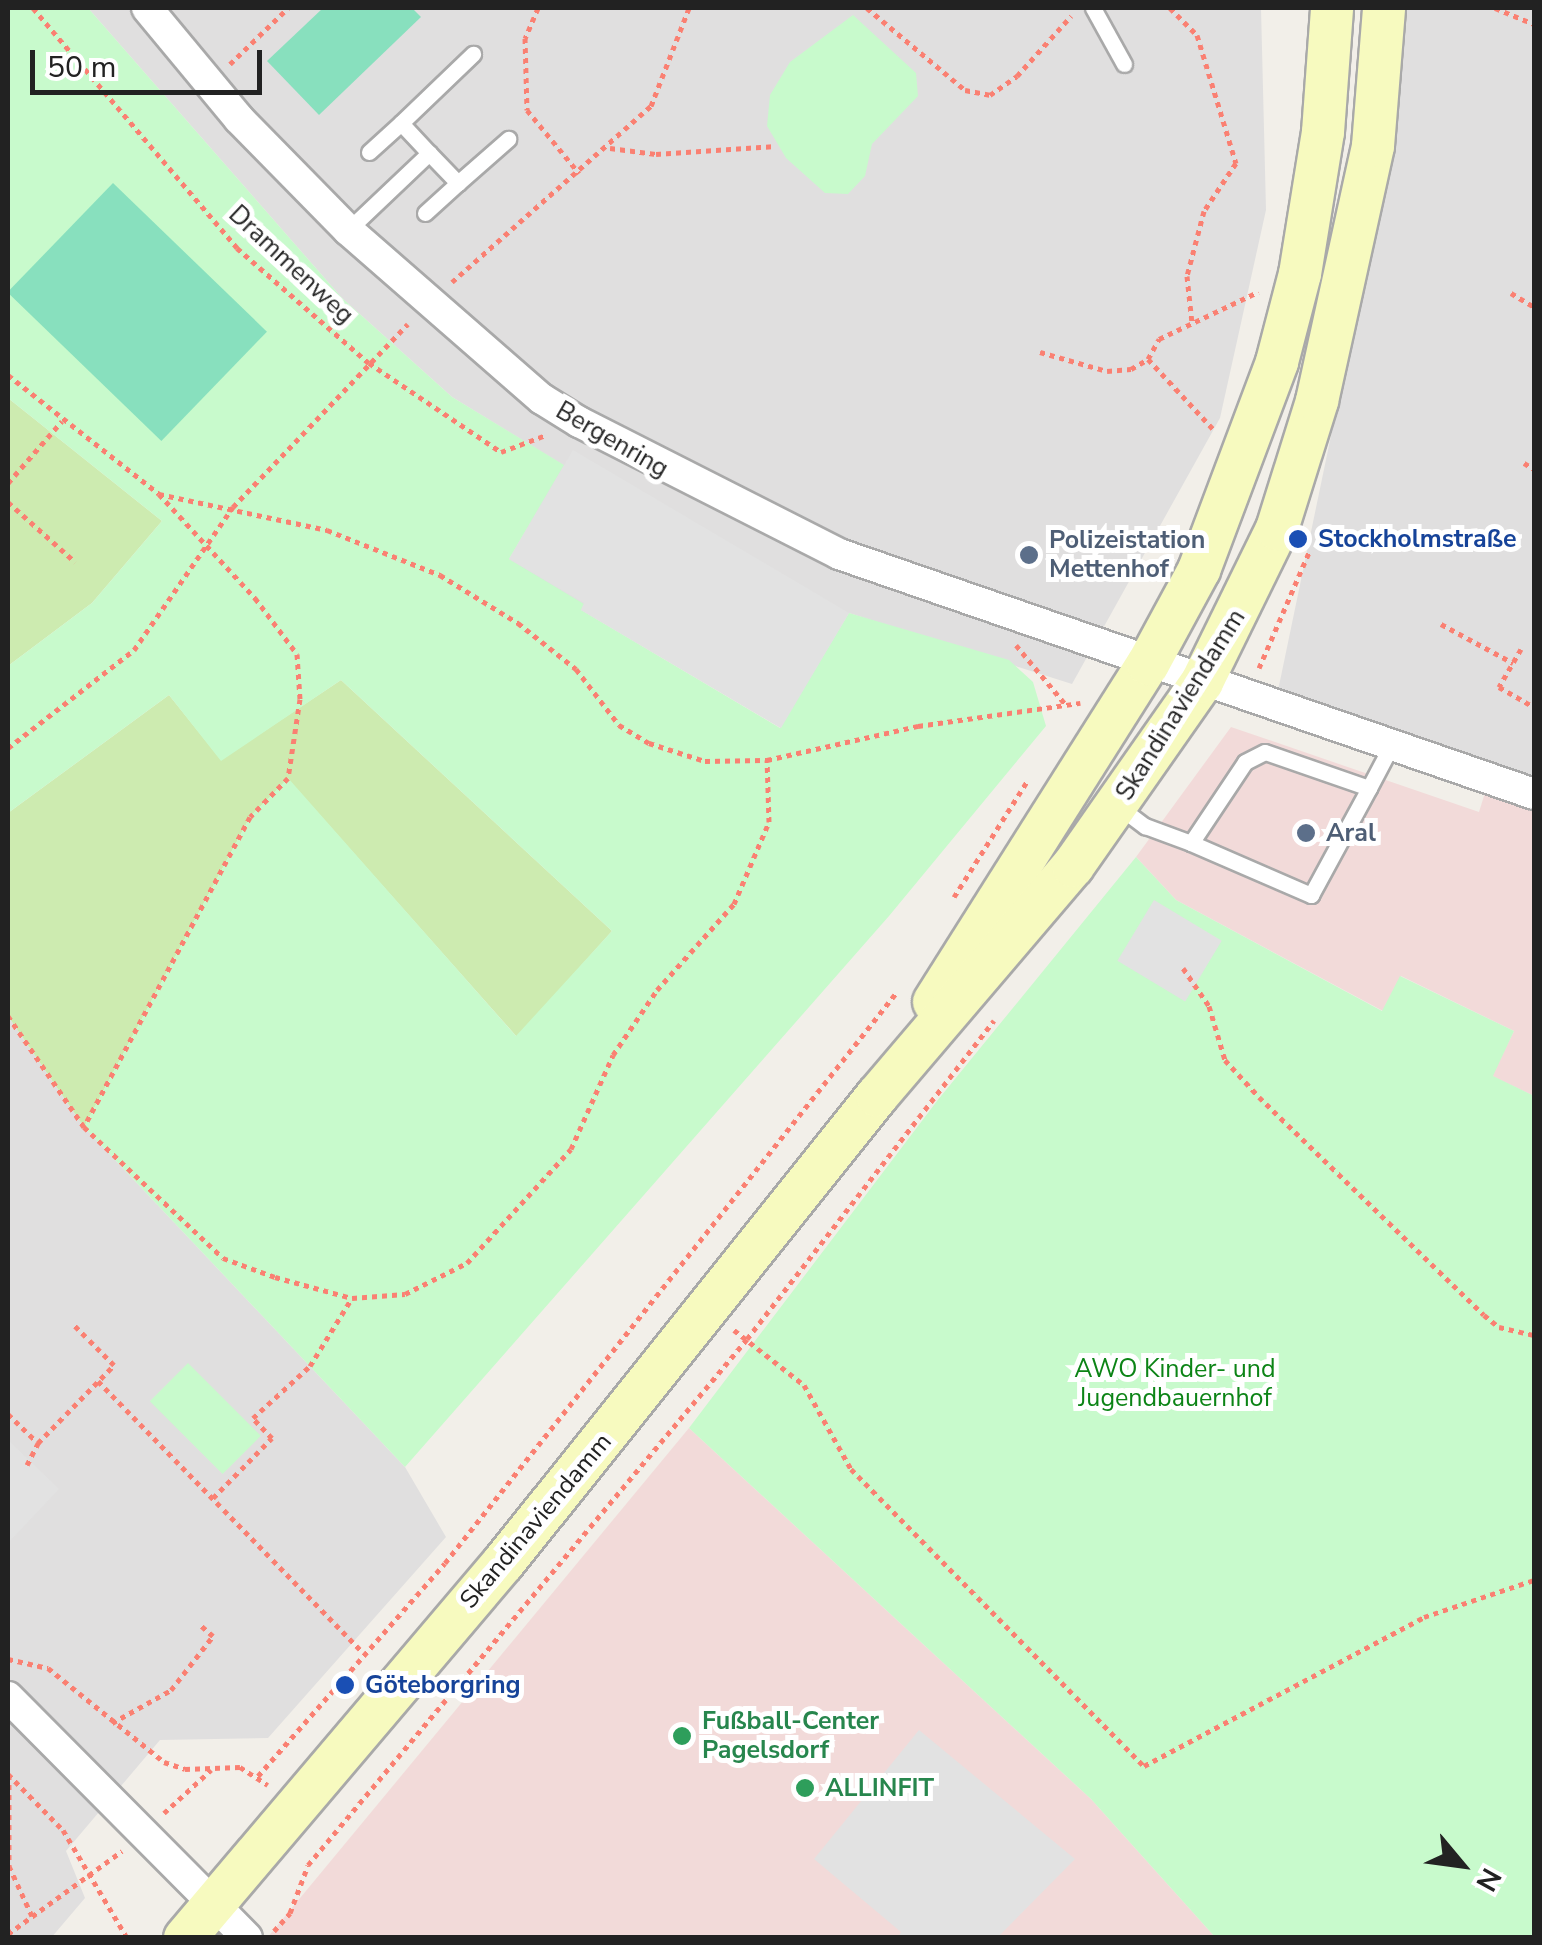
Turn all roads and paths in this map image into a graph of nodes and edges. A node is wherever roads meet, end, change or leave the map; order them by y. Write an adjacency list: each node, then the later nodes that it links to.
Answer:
1 (34, 8): 33 (path, Drammenweg)
2 (146, 8): 15 (street, Bergenring)
3 (288, 8): 15 (path)
4 (538, 8): 22 (path)
5 (689, 8): 19 (path)
6 (867, 8): 11 (path)
7 (1170, 8): 30 (path)
8 (1332, 8): 50 (main road, Skandinaviendamm)
9 (1384, 8): 51 (main road, Skandinaviendamm)
10 (1495, 8): 12 (path)
11 (1093, 9): 14 (lane)
12 (1534, 24)
13 (473, 54): 16 (lane)
14 (1124, 64)
15 (210, 84): 25 (street, Bergenring)
16 (402, 123): 20 (lane); 21 (lane)
17 (508, 139): 23 (lane)
18 (776, 146): 19 (path)
19 (610, 148): 22 (path)
20 (369, 152)
21 (429, 153): 23 (lane); 25 (lane)
22 (580, 174): 28 (path)
23 (458, 183): 24 (lane)
24 (425, 213)
25 (348, 230): 28 (street, Bergenring)
26 (1274, 285): 30 (path)
27 (1511, 294): 29 (path)
28 (430, 302): 33 (path); 37 (street, Bergenring)
29 (1534, 307)
30 (1192, 324): 32 (path)
31 (1040, 352): 32 (path)
32 (1148, 359): 36 (path)
33 (369, 363): 37 (path, Drammenweg); 43 (path)
34 (8, 375): 35 (path)
35 (62, 421): 40 (path); 41 (path)
36 (1227, 421)
37 (579, 422): 46 (street, Bergenring)
38 (1524, 464): 39 (path)
39 (1534, 470)
40 (8, 483)
41 (159, 494): 43 (path); 44 (path)
42 (8, 502): 45 (path)
43 (232, 507): 44 (path); 57 (path)
44 (208, 548): 55 (path); 68 (path)
45 (76, 562)
46 (1006, 614): 50 (street, Bergenring); 52 (path)
47 (1441, 624): 49 (path)
48 (1521, 649): 49 (path)
49 (1513, 663): 53 (path)
50 (1148, 664): 51 (street, Bergenring); 67 (main road, Skandinaviendamm)
51 (1202, 682): 56 (street); 61 (main road, Skandinaviendamm)
52 (1066, 706): 54 (path); 57 (path)
53 (1534, 707)
54 (1081, 716)
55 (8, 748)
56 (1390, 748): 59 (lane); 60 (street)
57 (767, 760): 69 (path)
58 (1041, 770): 63 (path)
59 (1369, 788): 62 (lane); 62 (lane)
60 (1534, 794)
61 (1118, 806): 62 (lane); 67 (main road, Skandinaviendamm)
62 (1190, 844)
63 (946, 913)
64 (1184, 968): 72 (path)
65 (909, 976): 80 (path)
66 (8, 1016): 68 (path)
67 (877, 1096): 70 (main road, Skandinaviendamm)
68 (84, 1127): 69 (path)
69 (352, 1298): 77 (path)
70 (710, 1312): 78 (path); 91 (main road, Skandinaviendamm)
71 (72, 1322): 73 (path)
72 (1534, 1335)
73 (98, 1380): 75 (path); 77 (path)
74 (8, 1414): 75 (path)
75 (38, 1443): 76 (path)
76 (27, 1466)
77 (212, 1498): 80 (path)
78 (1534, 1580)
79 (199, 1624): 83 (path)
80 (363, 1653): 86 (path)
81 (8, 1659): 83 (path)
82 (8, 1697): 91 (street)
83 (112, 1723): 84 (path)
84 (212, 1769): 86 (path); 88 (path)
85 (8, 1774): 90 (path); 92 (path)
86 (258, 1776): 87 (path)
87 (270, 1787)
88 (176, 1802)
89 (109, 1862): 90 (path)
90 (95, 1875): 92 (path); 94 (path)
91 (212, 1904): 95 (main road, Skandinaviendamm); 96 (street)
92 (32, 1916): 93 (path)
93 (8, 1934)
94 (122, 1936)
95 (185, 1938)
96 (247, 1938)

